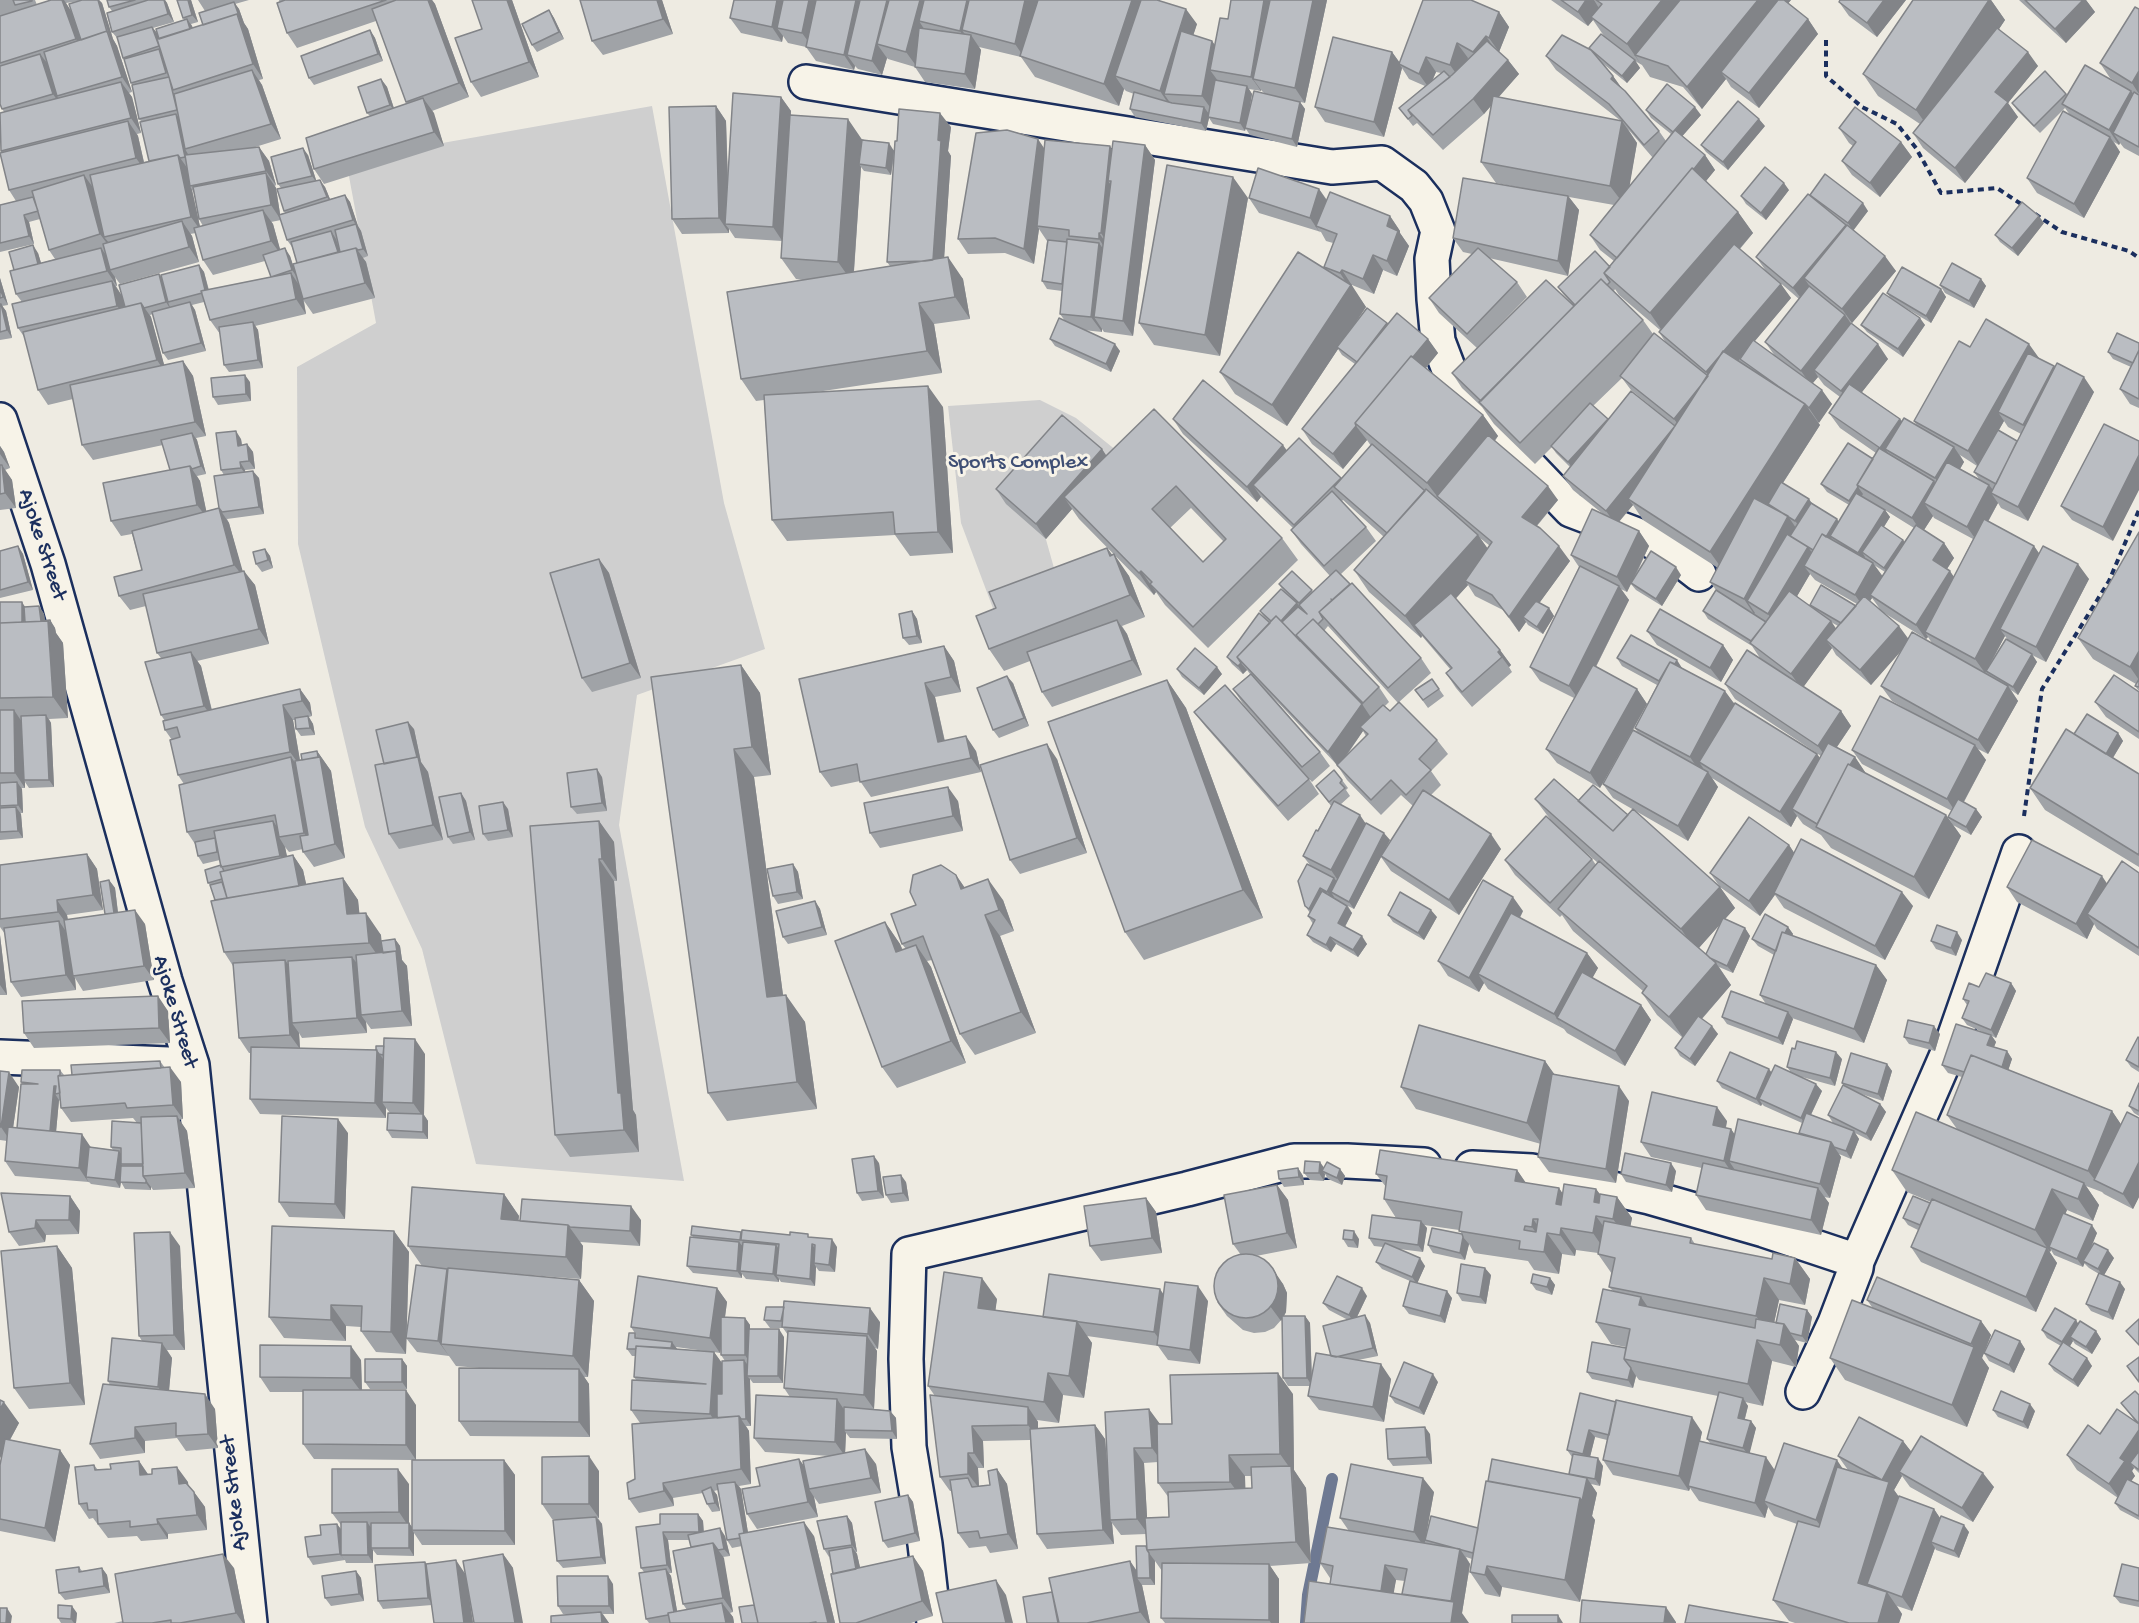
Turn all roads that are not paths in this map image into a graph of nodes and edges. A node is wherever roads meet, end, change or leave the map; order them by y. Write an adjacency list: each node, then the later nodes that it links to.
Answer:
1 (806, 82): 3 (street)
2 (0, 420): 6 (street, Ajoke Street)
3 (1699, 574)
4 (2019, 852): 7 (street)
5 (0, 1057): 6 (street)
6 (192, 1065): 9 (street, Ajoke Street)
7 (1857, 1261): 8 (street); 10 (street)
8 (1803, 1392)
9 (250, 1623)
10 (934, 1623)

